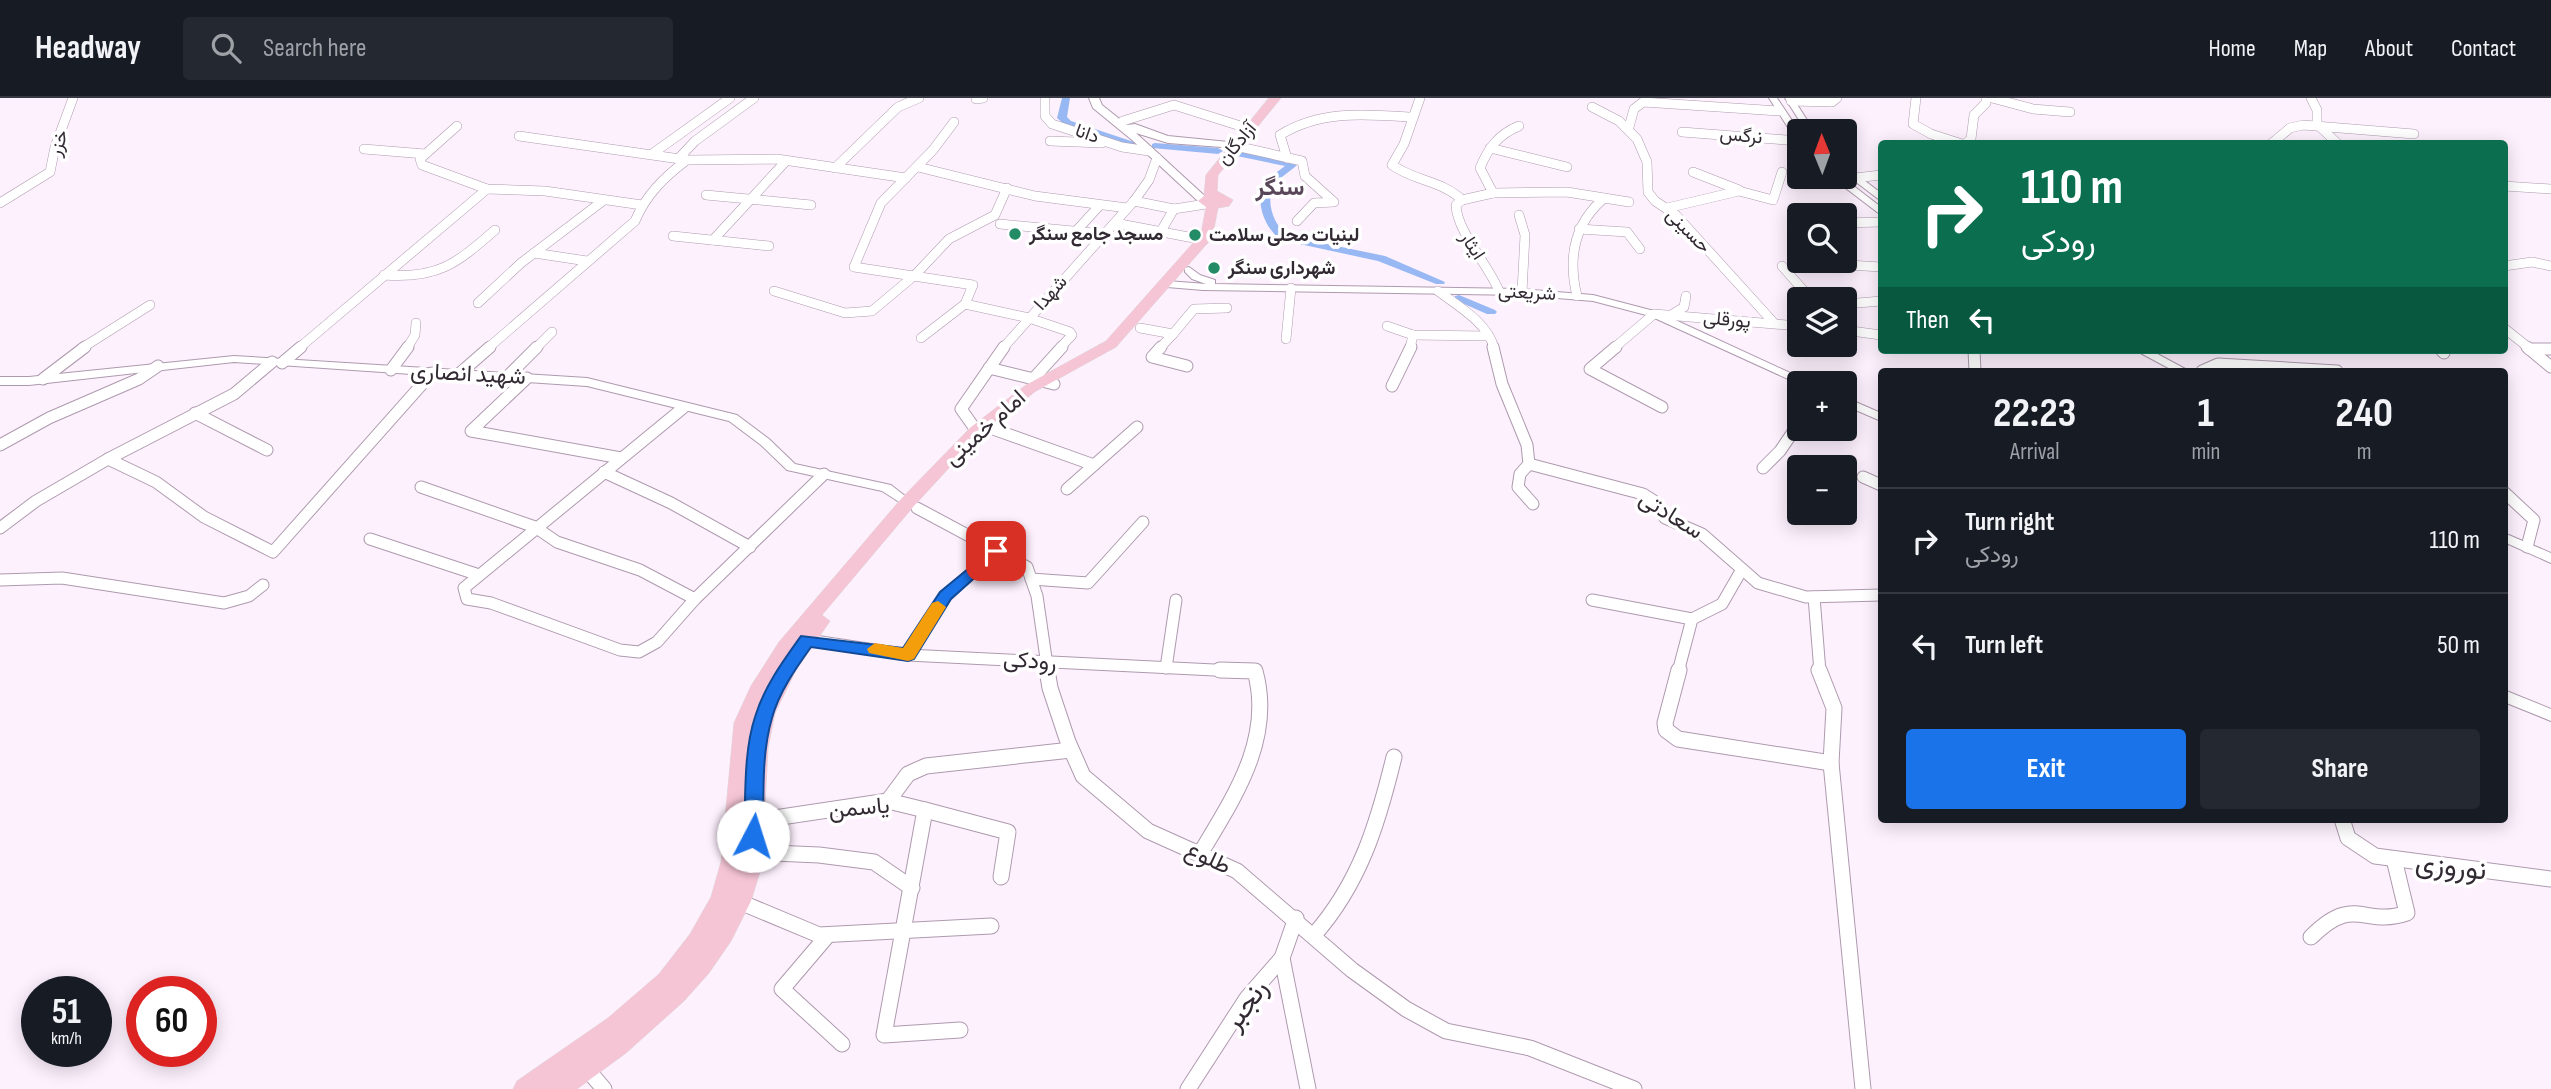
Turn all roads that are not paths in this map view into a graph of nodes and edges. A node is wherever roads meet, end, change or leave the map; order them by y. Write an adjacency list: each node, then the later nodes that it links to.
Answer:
1 (73, 98): 74 (street, خزر)
2 (730, 98): 45 (street)
3 (754, 98): 48 (street)
4 (919, 98): 52 (street)
5 (1045, 98): 40 (street, دانا)
6 (1094, 98): 46 (main road)
7 (1102, 98): 23 (main road)
8 (1275, 98): 30 (main road, آزادگان)
9 (1282, 98): 41 (main road, آزادگان)
10 (1420, 98): 21 (street)
11 (1773, 98): 19 (street)
12 (1837, 98): 17 (street)
13 (1916, 98): 35 (street)
14 (1986, 98): 36 (street)
15 (1992, 98): 20 (street)
16 (2311, 98): 26 (street)
17 (1790, 100): 22 (street)
18 (1592, 107): 29 (street)
19 (1779, 111): 25 (street); 29 (street)
20 (2070, 112)
21 (1410, 117): 47 (street); 70 (street)
22 (1802, 119)
23 (1123, 121): 30 (street); 41 (main road)
24 (954, 122): 50 (street)
25 (1787, 122)
26 (2317, 124): 32 (street); 37 (street); 38 (street)
27 (457, 126): 44 (street)
28 (1519, 126): 42 (street)
29 (1629, 127): 79 (street, حسینی)
30 (1250, 129): 41 (main road, آزادگان)
31 (1682, 132): 34 (street, نرگس)
32 (2414, 134)
33 (519, 136): 45 (street)
34 (1787, 138)
35 (1951, 140)
36 (1970, 140)
37 (2276, 140)
38 (2334, 140)
39 (1050, 141): 40 (street)
40 (1110, 143): 46 (street, دانا)
41 (1238, 146): 47 (street); 72 (main road, آزادگان)
42 (1490, 148): 51 (street); 65 (street)
43 (364, 149): 44 (street)
44 (425, 154): 62 (street)
45 (652, 154): 48 (street)
46 (1153, 154): 72 (main road); 78 (street, شهدا)
47 (1287, 158): 83 (street)
48 (684, 159): 49 (street); 75 (street)
49 (786, 161): 52 (street); 68 (street)
50 (918, 167): 56 (street); 60 (street)
51 (1567, 167)
52 (835, 168): 56 (street)
53 (1693, 172): 64 (street)
54 (1782, 172): 64 (street)
55 (1878, 175): 57 (street)
56 (906, 177): 107 (street)
57 (1857, 178)
58 (1857, 180): 67 (street)
59 (2508, 186): 61 (street)
60 (1007, 188): 77 (street); 107 (street)
61 (2551, 188)
62 (487, 189): 69 (street); 106 (street)
63 (1851, 189): 81 (street)
64 (1739, 191): 79 (street)
65 (1493, 193): 70 (street); 71 (street)
66 (706, 195): 68 (street)
67 (1878, 196)
68 (750, 199): 76 (street); 94 (street)
69 (604, 200): 75 (street); 98 (street)
70 (1462, 200): 114 (street, ایثار)
71 (1602, 200): 73 (street); 88 (street)
72 (1211, 201): 80 (street); 95 (main road, امام خمینی); 105 (main road, امام خمینی)
73 (1629, 202)
74 (0, 203)
75 (642, 205): 99 (street)
76 (811, 205)
77 (1100, 205): 78 (street); 90 (street)
78 (1130, 205): 80 (street); 85 (street, شهدا)
79 (1667, 208): 128 (street, حسینی)
80 (1174, 209): 91 (street)
81 (1878, 210)
82 (1519, 215): 115 (street)
83 (1297, 221)
84 (1878, 222): 86 (street)
85 (1115, 223): 91 (street); 92 (street, شهدا)
86 (1857, 223)
87 (1000, 224): 90 (street)
88 (1578, 229): 97 (street); 116 (street)
89 (495, 230): 106 (street)
90 (1077, 230): 92 (street)
91 (1161, 231): 95 (street)
92 (1104, 234): 126 (street, شهدا)
93 (673, 236): 94 (street)
94 (713, 240): 96 (street)
95 (1204, 240): 108 (main road, امام خمینی)
96 (769, 246)
97 (1640, 249)
98 (534, 253): 99 (street); 119 (street)
99 (587, 261): 154 (street)
100 (2508, 265): 102 (street)
101 (1857, 266): 104 (street)
102 (2551, 266)
103 (1782, 267): 110 (street)
104 (1878, 267)
105 (1189, 271): 108 (main road, امام خمینی); 109 (street, شریعتی)
106 (384, 275): 144 (street)
107 (915, 275): 112 (street); 121 (street)
108 (1171, 285): 109 (street, شریعتی); 131 (main road, امام خمینی); 159 (main road, امام خمینی)
109 (1230, 286): 111 (street, شریعتی)
110 (1800, 287)
111 (1291, 288): 113 (street, شریعتی); 140 (street)
112 (774, 291)
113 (1438, 291): 114 (street, شریعتی); 138 (street)
114 (1499, 292): 115 (street, شریعتی)
115 (1522, 292): 116 (street, شریعتی)
116 (1577, 296): 124 (street, شریعتی)
117 (1686, 296): 125 (street)
118 (1878, 301): 120 (street)
119 (478, 303)
120 (1858, 303)
121 (965, 304): 126 (street); 139 (street)
122 (150, 305): 158 (street)
123 (1227, 308): 135 (street)
124 (1654, 314): 125 (street, پورقلی); 155 (street, شریعتی); 163 (street)
125 (1671, 315): 128 (street, پورقلی)
126 (1029, 318): 148 (street, شهدا); 159 (street)
127 (416, 323): 152 (street)
128 (1774, 324): 129 (street, پورقلی)
129 (1787, 325)
130 (1387, 326): 136 (street)
131 (1140, 328): 135 (street); 159 (main road, امام خمینی)
132 (2508, 331): 141 (street)
133 (552, 332): 156 (street)
134 (1857, 332): 137 (street)
135 (1173, 334): 146 (street)
136 (1413, 335): 138 (street); 161 (street)
137 (1878, 335)
138 (1488, 336): 174 (street)
139 (921, 338)
140 (1286, 339)
141 (2529, 349): 142 (street); 147 (street)
142 (2551, 349)
143 (2149, 354): 149 (street)
144 (277, 362): 145 (street, شهید انصاری); 152 (street, شهید انصاری); 165 (street)
145 (158, 366): 158 (street, شهید انصاری); 170 (street)
146 (1187, 366)
147 (2551, 367)
148 (989, 368): 159 (street); 168 (street, شهدا)
149 (2177, 368)
150 (2210, 368): 151 (street)
151 (2256, 368)
152 (391, 370): 153 (street, شهید انصاری)
153 (432, 373): 154 (street, شهید انصاری); 173 (street)
154 (459, 374): 156 (street, شهید انصاری)
155 (1787, 374)
156 (508, 377): 157 (street, شهید انصاری)
157 (527, 378): 164 (street, شهید انصاری); 172 (street)
158 (43, 379): 160 (street, شهید انصاری)
159 (1044, 380): 168 (main road, امام خمینی)
160 (0, 381)
161 (1392, 386)
162 (1857, 406): 166 (street)
163 (1662, 407)
164 (683, 408): 172 (street); 178 (street, شهید انصاری)
165 (195, 413): 171 (street); 173 (street)
166 (1878, 416)
167 (1137, 427): 175 (street)
168 (985, 429): 175 (street); 185 (main road, امام خمینی)
169 (1787, 441): 176 (street)
170 (0, 445)
171 (267, 450)
172 (621, 458): 177 (street)
173 (107, 459): 188 (street)
174 (1529, 464): 184 (street); 195 (street, سعادتی)
175 (1094, 465): 182 (street)
176 (1763, 468)
177 (604, 472): 187 (street); 191 (street)
178 (824, 474): 185 (street, شهید انصاری); 191 (street)
179 (1863, 477): 180 (street)
180 (1878, 484)
181 (421, 487): 187 (street)
182 (1067, 489)
183 (2508, 496): 192 (street)
184 (1533, 504)
185 (912, 506): 193 (street); 206 (main road, امام خمینی)
186 (1143, 522): 197 (street)
187 (536, 527): 196 (street); 202 (street)
188 (0, 528)
189 (370, 539): 196 (street)
190 (2508, 539): 192 (street)
191 (750, 547): 202 (street)
192 (2527, 547): 194 (street)
193 (996, 551): 197 (street); 207 (street)
194 (2551, 558)
195 (1741, 571): 201 (street, سعادتی); 205 (street)
196 (479, 575): 202 (street)
197 (1031, 579): 208 (street, طلوع)
198 (0, 580): 199 (street)
199 (263, 585)
200 (1878, 595): 201 (street, سعادتی)
201 (1814, 597): 214 (street)
202 (695, 599)
203 (1176, 600): 209 (street)
204 (1592, 600): 205 (street)
205 (1692, 619): 214 (street)
206 (800, 639): 207 (street, رودکی); 217 (main road); 237 (main road)
207 (908, 655): 208 (street, رودکی)
208 (1046, 663): 209 (street, رودکی); 212 (street, طلوع)
209 (1166, 668): 221 (street, رودکی)
210 (2508, 698): 211 (street)
211 (2551, 715)
212 (1071, 750): 215 (street); 221 (street, طلوع)
213 (1394, 757): 231 (street)
214 (1831, 763): 243 (street)
215 (888, 801): 216 (street, یاسمن); 217 (street, یاسمن)
216 (925, 810): 223 (street); 225 (street, یاسمن)
217 (755, 821): 220 (main road)
218 (2342, 823): 219 (street)
219 (2353, 845): 222 (street, نوروزی)
220 (752, 852): 225 (street); 226 (main road)
221 (1200, 854): 227 (street, طلوع)
222 (2394, 859): 224 (street, نوروزی); 232 (street)
223 (1001, 877)
224 (2551, 879)
225 (912, 888): 229 (street, یاسمن)
226 (740, 902): 230 (street); 236 (main road)
227 (1296, 919): 231 (street, طلوع); 233 (street, رنجبر)
228 (991, 926): 229 (street)
229 (900, 930): 230 (street); 234 (street, یاسمن)
230 (828, 935): 235 (street)
231 (1314, 935): 242 (street, طلوع)
232 (2311, 937)
233 (1282, 958): 240 (street, رنجبر); 241 (street)
234 (960, 1030)
235 (842, 1044)
236 (586, 1069): 238 (main road); 239 (street)
237 (524, 1089)
238 (557, 1089)
239 (604, 1089)
240 (1188, 1089)
241 (1308, 1089)
242 (1634, 1089)
243 (1863, 1089)

